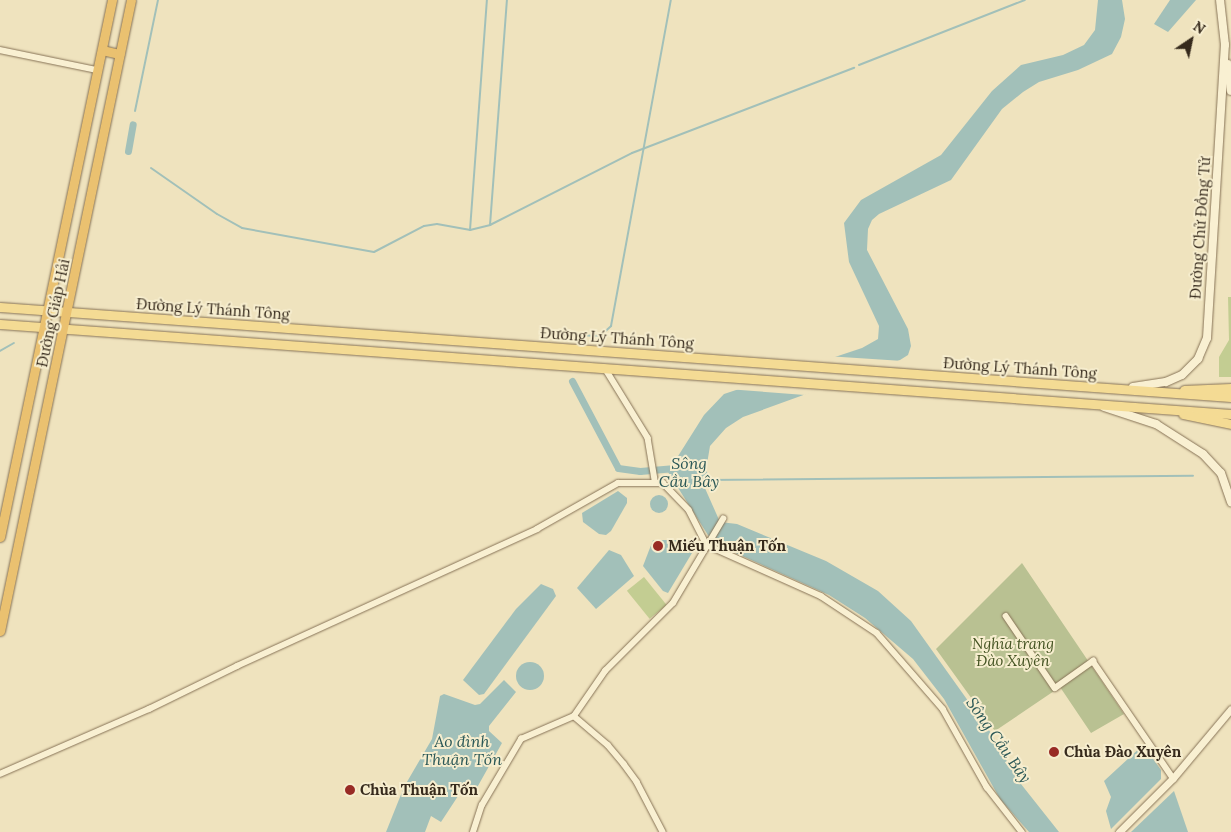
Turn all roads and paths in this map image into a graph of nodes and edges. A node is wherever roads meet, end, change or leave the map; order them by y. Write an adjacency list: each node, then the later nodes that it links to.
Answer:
1 (112, 0): 6 (highway, Đường Giáp Hải)
2 (131, 0): 7 (highway, Đường Giáp Hải)
3 (1220, 0): 4 (main road, Đường Chử Đồng Tử)
4 (1226, 45): 9 (main road); 20 (main road, Đường Chử Đồng Tử)
5 (0, 50): 8 (street)
6 (102, 50): 7 (highway); 8 (highway, Đường Giáp Hải)
7 (120, 54): 12 (highway, Đường Giáp Hải)
8 (97, 70): 11 (highway, Đường Giáp Hải)
9 (1231, 91)
10 (0, 307): 11 (main road, Đường Lý Thánh Tông)
11 (47, 310): 12 (main road, Đường Lý Thánh Tông); 14 (highway, Đường Giáp Hải)
12 (68, 312): 15 (highway, Đường Giáp Hải); 16 (main road, Đường Lý Thánh Tông)
13 (0, 324): 14 (main road, Đường Lý Thánh Tông)
14 (43, 327): 15 (main road, Đường Lý Thánh Tông); 32 (highway, Đường Giáp Hải)
15 (64, 328): 17 (main road, Đường Lý Thánh Tông); 35 (highway, Đường Giáp Hải)
16 (587, 350): 17 (main road); 19 (main road, Đường Lý Thánh Tông)
17 (586, 366): 18 (main road, Đường Lý Thánh Tông)
18 (605, 368): 24 (main road, Đường Lý Thánh Tông); 29 (street)
19 (1027, 382): 20 (main road, Đường Lý Thánh Tông); 24 (main road)
20 (1109, 388): 22 (main road, Đường Lý Thánh Tông)
21 (1231, 388): 22 (main road)
22 (1174, 393): 23 (main road, Đường Lý Thánh Tông)
23 (1231, 397)
24 (1026, 399): 25 (main road, Đường Lý Thánh Tông)
25 (1090, 403): 26 (main road, Đường Lý Thánh Tông); 30 (main road)
26 (1172, 409): 27 (main road, Đường Lý Thánh Tông); 28 (main road)
27 (1231, 414)
28 (1231, 424)
29 (655, 478): 33 (street); 38 (street)
30 (1231, 502)
31 (723, 519): 33 (street)
32 (0, 537)
33 (709, 543): 37 (street); 42 (street)
34 (1006, 616): 39 (street)
35 (0, 631)
36 (1231, 709): 39 (street)
37 (574, 716): 40 (street); 41 (street)
38 (0, 774)
39 (1173, 778): 43 (street)
40 (473, 832)
41 (663, 832)
42 (1022, 832)
43 (1119, 832)

